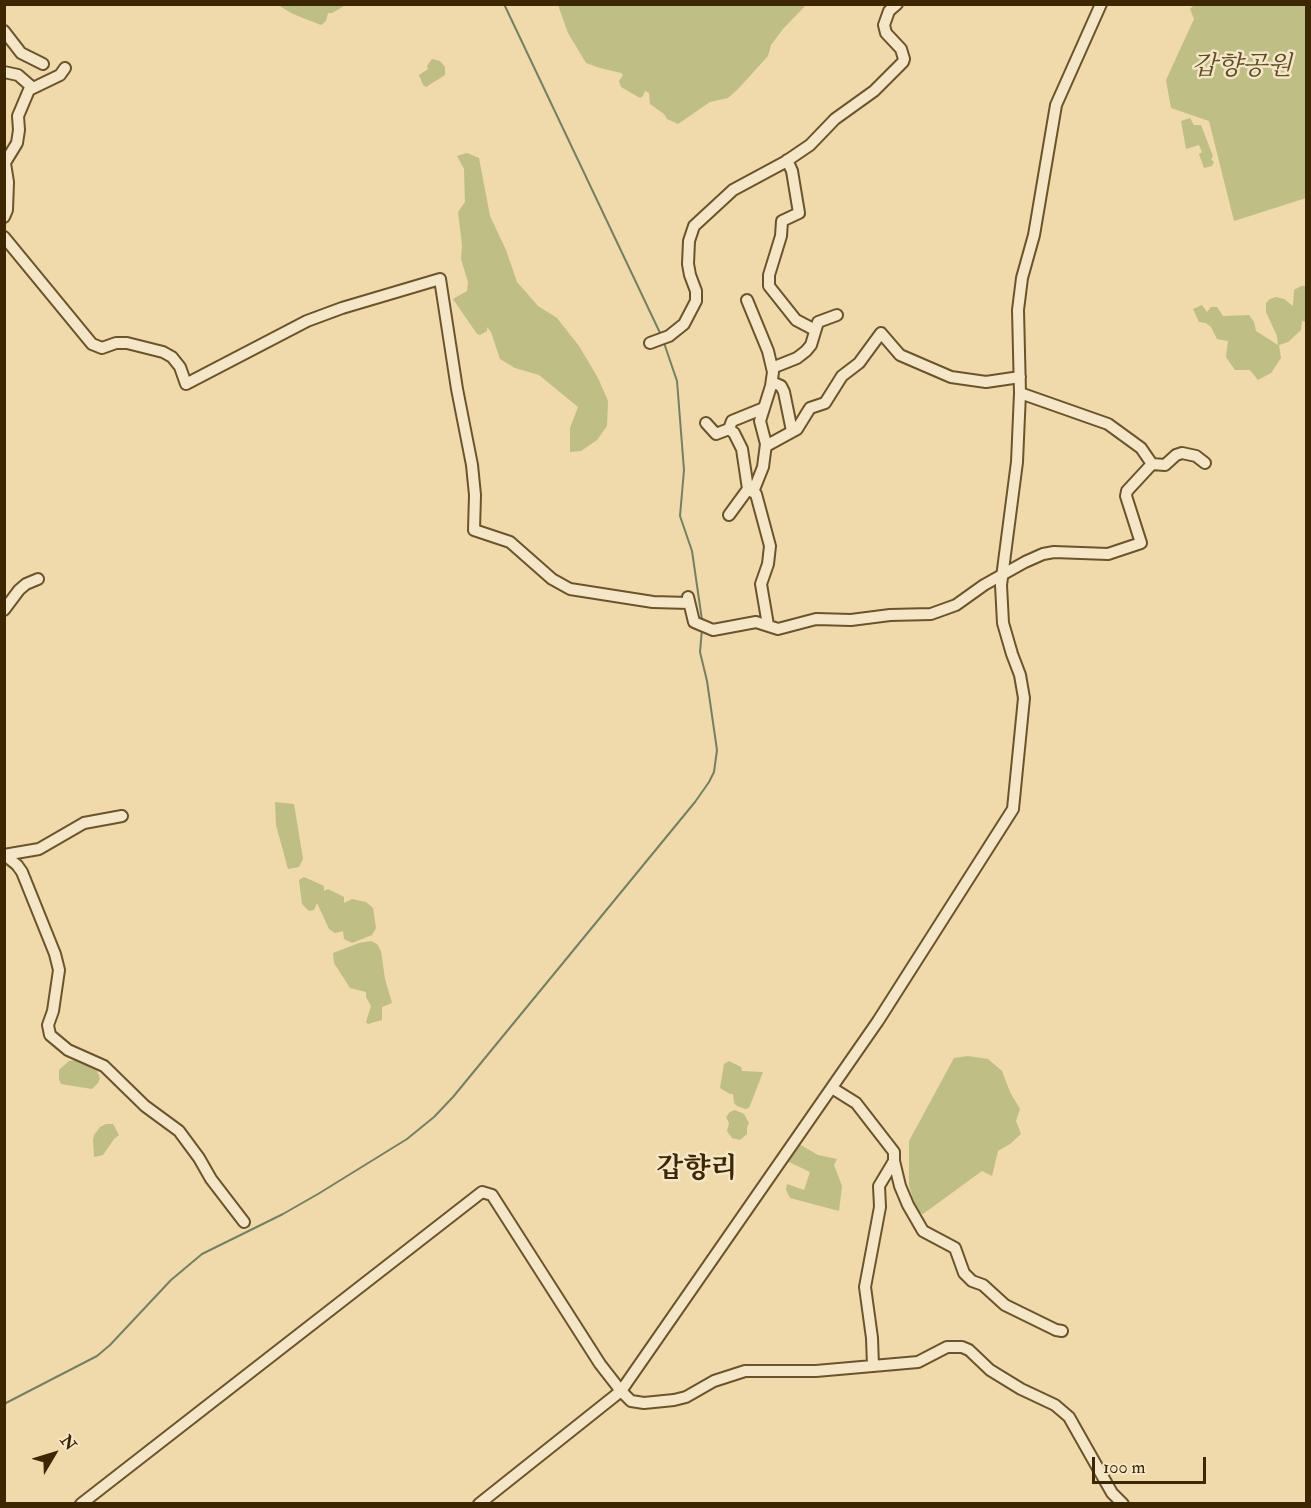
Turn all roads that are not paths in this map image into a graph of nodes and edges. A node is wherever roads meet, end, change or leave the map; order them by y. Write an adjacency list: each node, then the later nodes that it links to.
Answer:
1 (897, 4): 10 (street)
2 (1101, 4): 18 (street)
3 (4, 31): 4 (street)
4 (21, 53): 5 (street); 7 (street)
5 (43, 64)
6 (65, 68): 8 (street)
7 (9, 72): 8 (street)
8 (33, 88): 9 (street)
9 (5, 159): 11 (street)
10 (787, 160): 15 (street); 16 (street)
11 (4, 217)
12 (4, 237): 33 (street)
13 (747, 300): 17 (street)
14 (837, 315): 15 (street)
15 (815, 330): 17 (street)
16 (652, 342)
17 (772, 368): 19 (street)
18 (1020, 377): 20 (street); 24 (street)
19 (772, 382): 21 (street); 24 (street)
20 (1020, 393): 27 (street); 30 (street)
21 (764, 408): 23 (street); 25 (street)
22 (706, 423): 23 (street)
23 (729, 429): 28 (street)
24 (792, 431): 25 (street)
25 (766, 446): 28 (street)
26 (1205, 463): 27 (street)
27 (1152, 464): 30 (street)
28 (750, 490): 29 (street); 33 (street)
29 (729, 515)
30 (1001, 577): 33 (street); 36 (street)
31 (38, 579): 32 (street)
32 (4, 610)
33 (768, 625)
34 (122, 816): 35 (street)
35 (5, 856): 38 (street)
36 (832, 1089): 37 (street); 41 (street)
37 (894, 1161): 39 (street); 40 (street)
38 (244, 1222)
39 (1062, 1330)
40 (873, 1366): 41 (street); 44 (street)
41 (621, 1392): 42 (street); 43 (street)
42 (81, 1503)
43 (479, 1503)
44 (1123, 1503)

